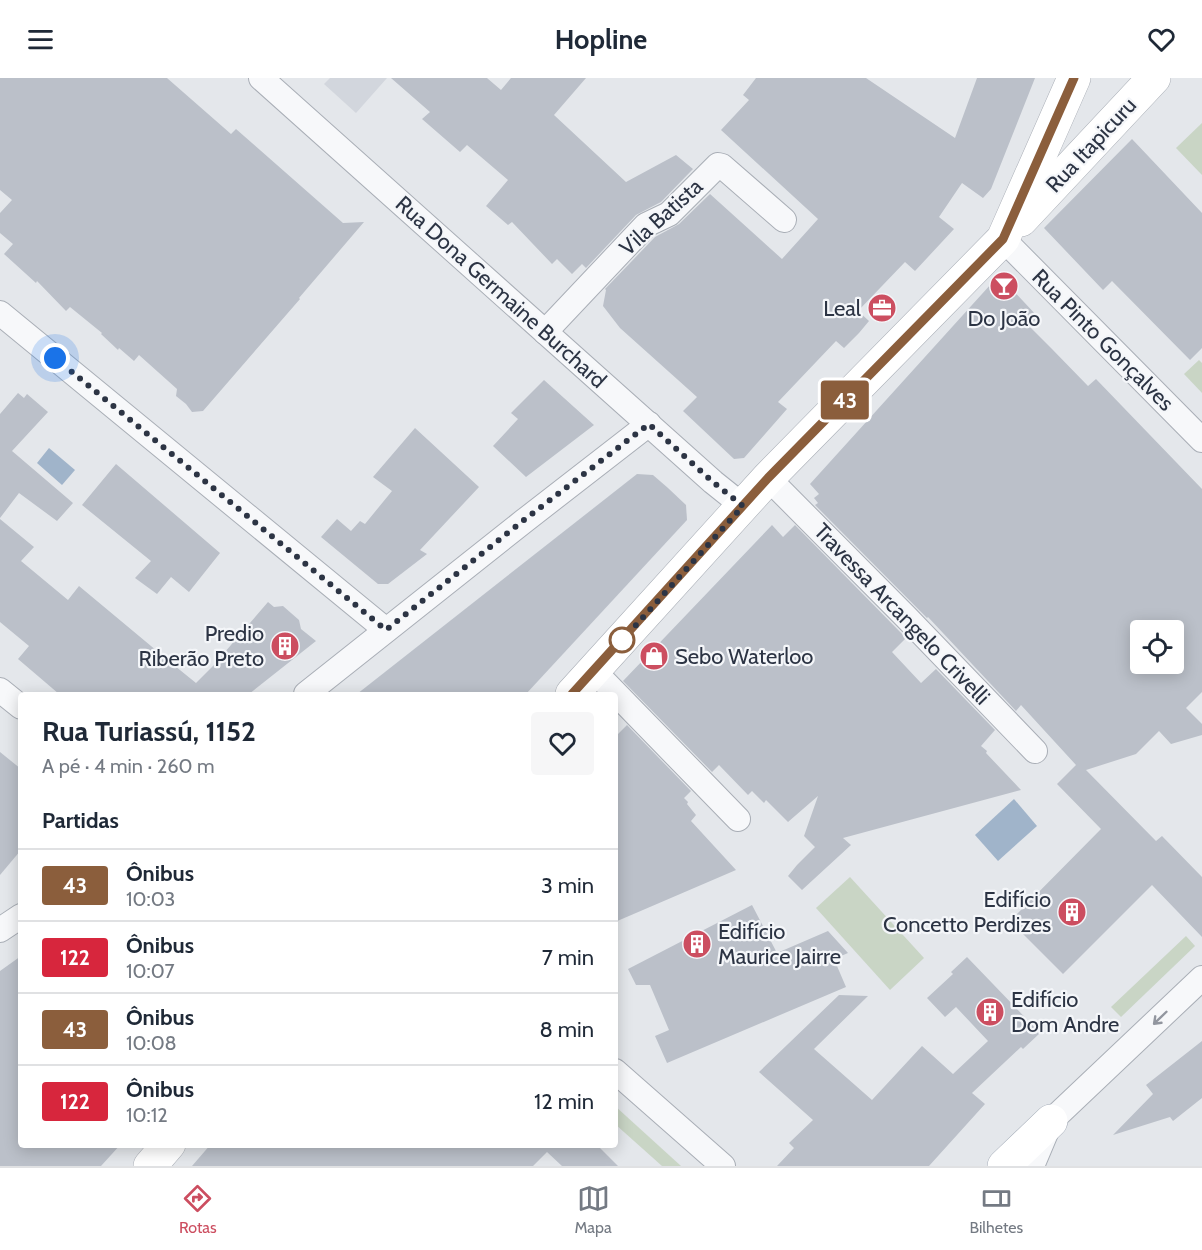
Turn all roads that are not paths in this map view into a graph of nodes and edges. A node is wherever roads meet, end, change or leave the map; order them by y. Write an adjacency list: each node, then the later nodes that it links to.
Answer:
1 (261, 78): 7 (street, Rua Dona Germaine Burchard)
2 (1074, 78): 5 (street)
3 (1148, 79): 5 (street, Rua Itapicuru)
4 (784, 220): 7 (street, Vila Batista)
5 (1003, 239): 9 (street, Rua Pinto Gonçalves); 10 (street, Rua Itapicuru)
6 (0, 313): 12 (street)
7 (545, 332): 8 (street, Rua Dona Germaine Burchard)
8 (649, 424): 11 (street, Rua Dona Germaine Burchard); 12 (street)
9 (1202, 440)
10 (768, 478): 11 (street, Rua Itapicuru); 20 (street, Travessa Arcangelo Crivelli)
11 (743, 506): 13 (street, Rua Itapicuru)
12 (386, 630): 15 (street)
13 (594, 671): 16 (street, Rua Itapicuru); 17 (street)
14 (0, 690): 19 (street)
15 (308, 692)
16 (574, 692)
17 (614, 692)
18 (618, 696): 21 (street)
19 (18, 705)
20 (1035, 751)
21 (738, 819)
22 (18, 918): 23 (street)
23 (0, 930)
24 (1202, 978): 26 (street, one-way to 26)
25 (618, 1074): 29 (street)
26 (1051, 1121): 30 (street); 31 (street)
27 (166, 1148): 28 (street)
28 (150, 1166)
29 (723, 1166)
30 (1004, 1166)
31 (1032, 1166)

